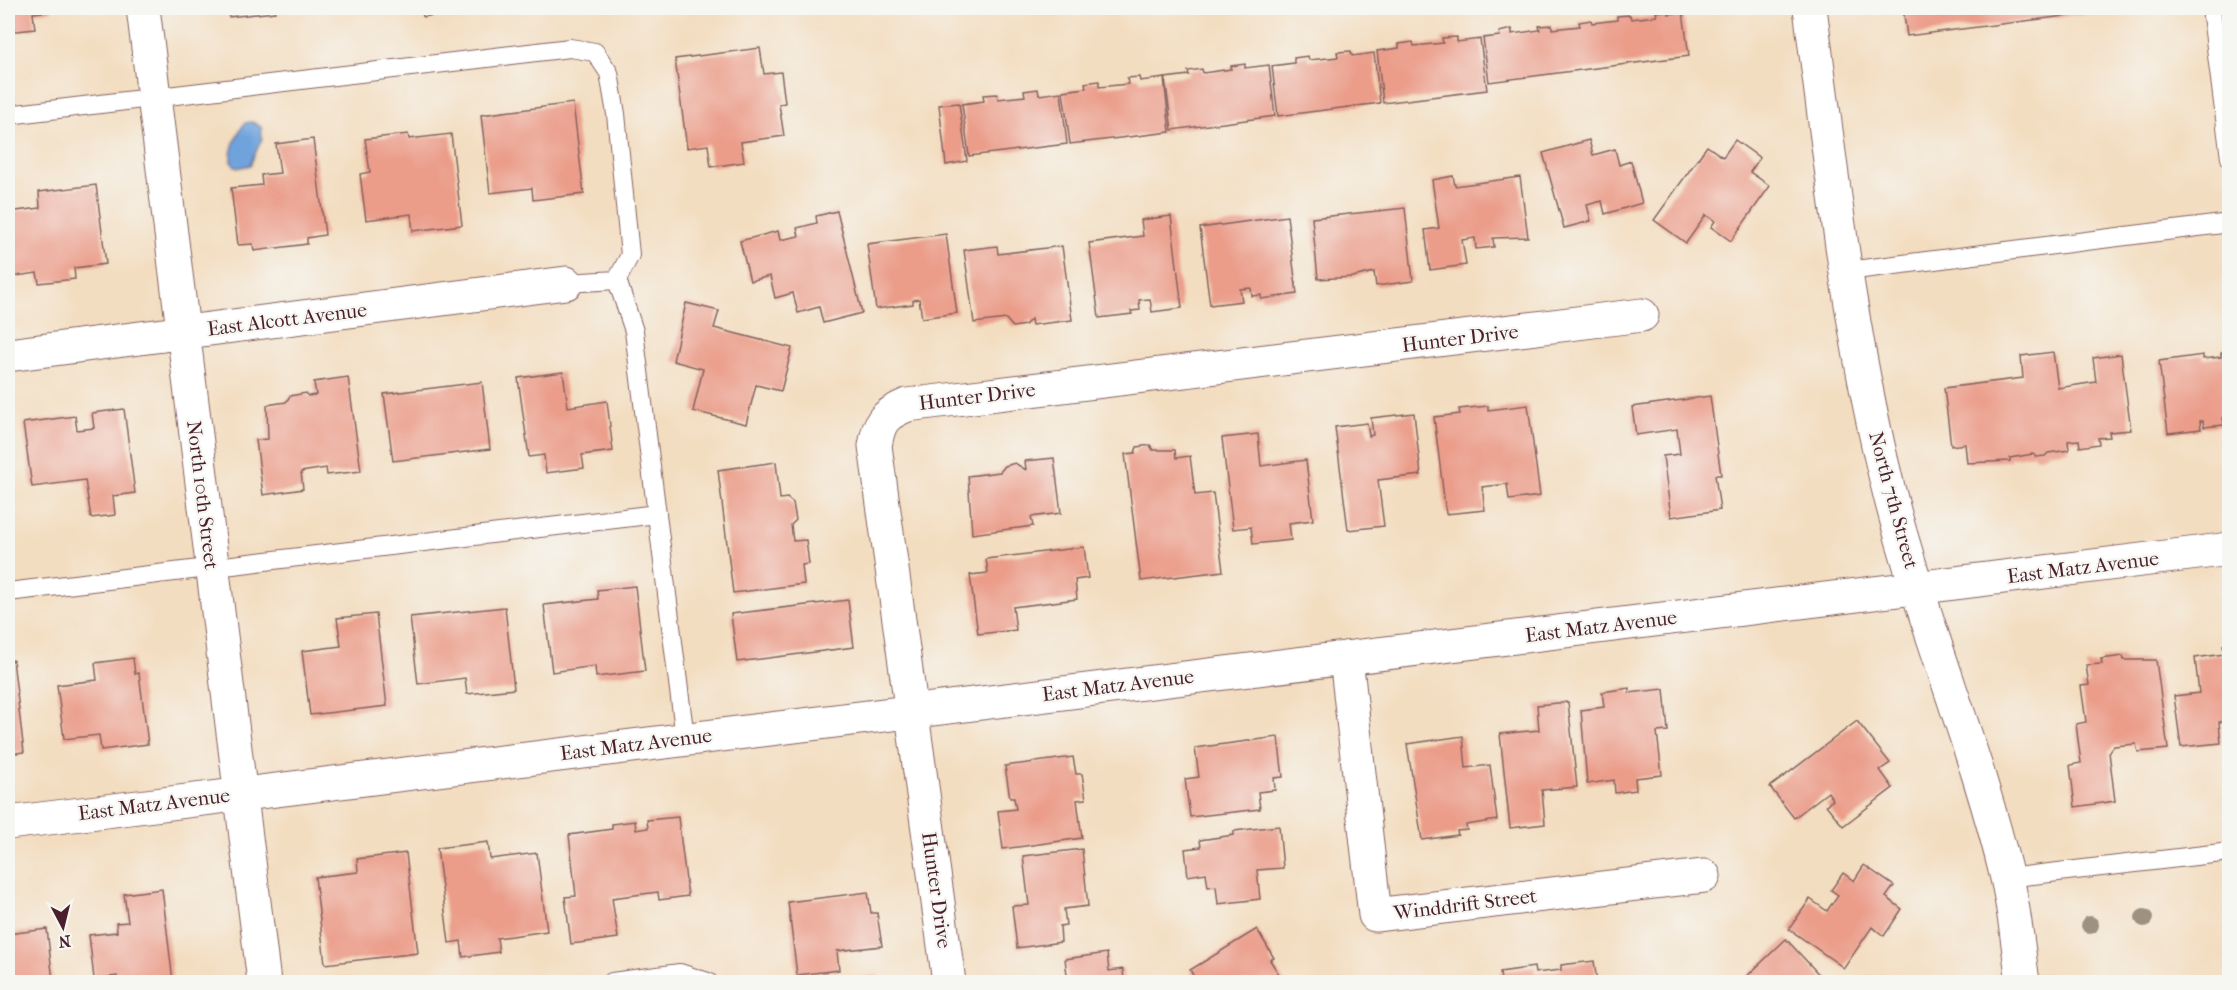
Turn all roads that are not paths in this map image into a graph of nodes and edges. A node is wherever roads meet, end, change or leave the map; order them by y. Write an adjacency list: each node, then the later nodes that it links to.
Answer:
1 (143, 8): 4 (street, North 10th Street)
2 (1810, 8): 8 (street, North 7th Street)
3 (2211, 8): 6 (lane)
4 (154, 98): 5 (lane); 9 (lane); 12 (street, North 10th Street)
5 (8, 115)
6 (2229, 158)
7 (2229, 223): 8 (lane)
8 (1847, 271): 17 (street, North 7th Street)
9 (617, 280): 10 (lane); 14 (lane)
10 (566, 283): 12 (street, East Alcott Avenue)
11 (1642, 315): 20 (street, Hunter Drive)
12 (182, 333): 13 (street, East Alcott Avenue); 16 (street, North 10th Street)
13 (8, 355)
14 (657, 514): 16 (lane); 21 (lane)
15 (2229, 549): 17 (street, East Matz Avenue)
16 (213, 566): 18 (lane); 22 (street, North 10th Street)
17 (1918, 587): 19 (street, East Matz Avenue); 26 (street, North 7th Street)
18 (8, 592)
19 (1346, 658): 20 (street, East Matz Avenue); 25 (street, Winddrift Street)
20 (913, 710): 21 (street, East Matz Avenue); 30 (street, Hunter Drive)
21 (685, 738): 22 (street, East Matz Avenue)
22 (242, 793): 23 (street, East Matz Avenue); 27 (street, North 10th Street)
23 (8, 823)
24 (2229, 852): 26 (lane)
25 (1704, 876)
26 (2007, 878): 31 (street, North 7th Street)
27 (264, 982)
28 (612, 982): 29 (lane)
29 (708, 982)
30 (949, 982)
31 (2023, 982)

